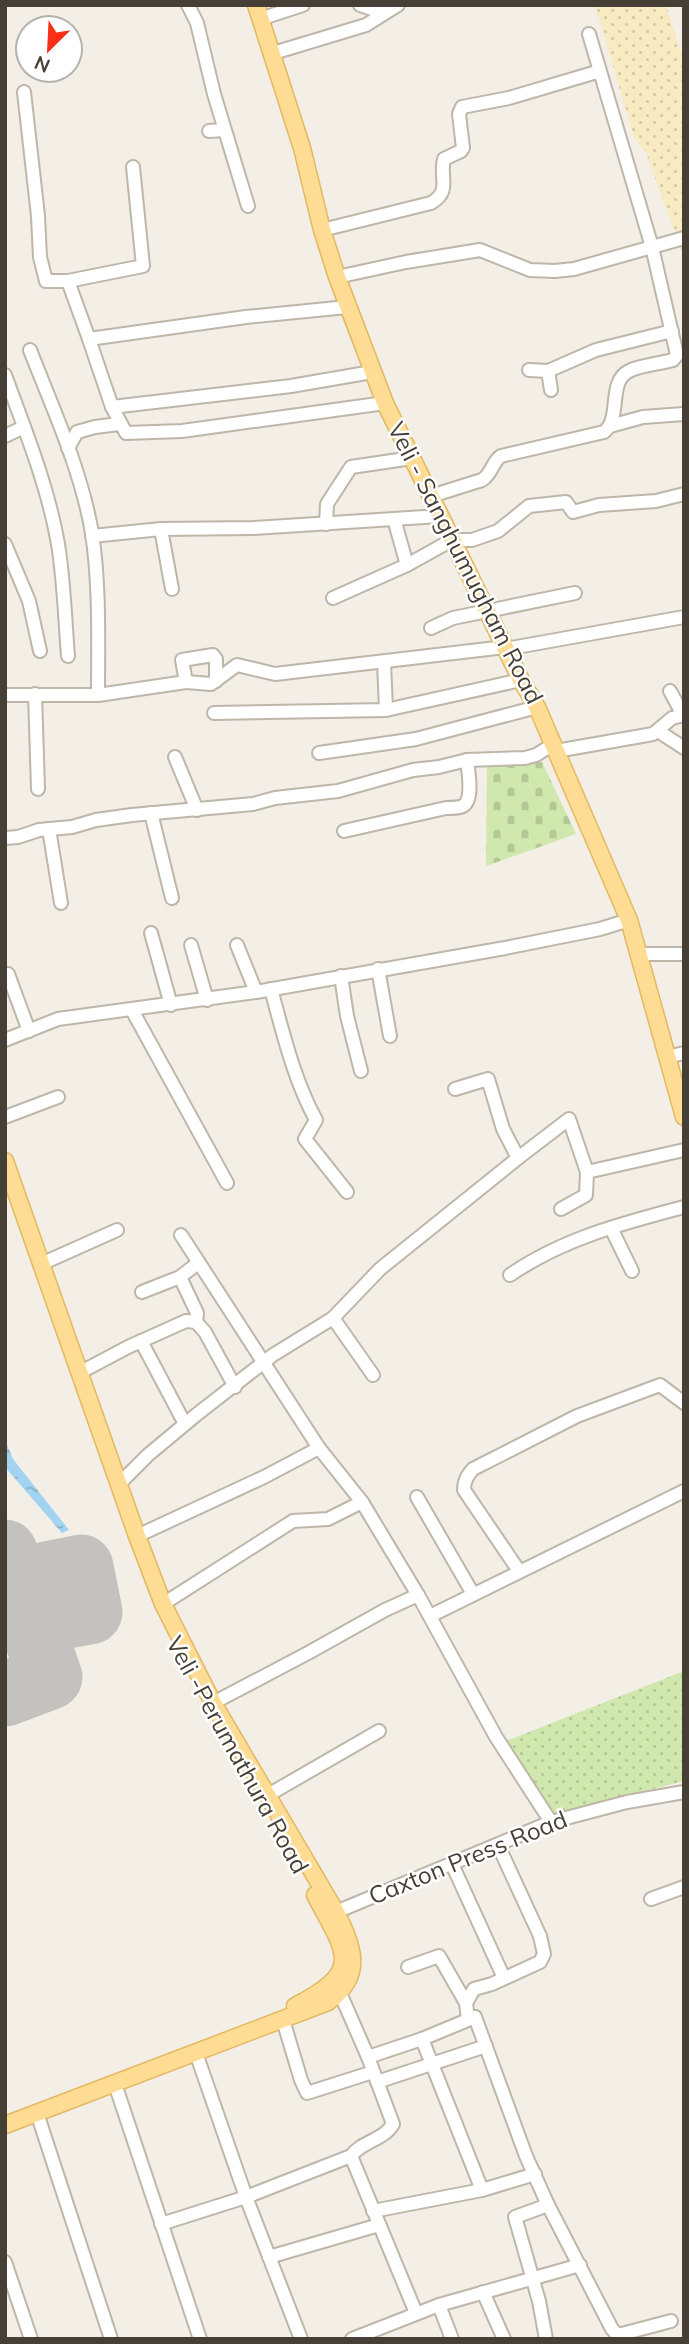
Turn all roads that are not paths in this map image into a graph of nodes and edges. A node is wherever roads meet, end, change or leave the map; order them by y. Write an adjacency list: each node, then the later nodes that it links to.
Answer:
1 (188, 5): 11 (street)
2 (303, 5): 5 (street)
3 (360, 5): 6 (street)
4 (398, 5): 6 (street)
5 (258, 12): 8 (main road, Veli - Sanghumugham Road)
6 (384, 13): 8 (street)
7 (589, 34): 9 (street)
8 (270, 54): 15 (main road, Veli - Sanghumugham Road)
9 (600, 71): 15 (street); 17 (street)
10 (24, 92): 19 (street)
11 (224, 130): 12 (street); 14 (street)
12 (209, 131)
13 (133, 167): 19 (street)
14 (248, 206)
15 (322, 230): 18 (main road, Veli - Sanghumugham Road)
16 (684, 238): 17 (street)
17 (652, 247): 18 (street); 21 (street)
18 (337, 277): 20 (main road, Veli - Sanghumugham Road)
19 (68, 281): 22 (street)
20 (347, 307): 22 (street); 26 (main road, Veli - Sanghumugham Road)
21 (672, 331): 25 (street); 33 (street)
22 (89, 339): 30 (street)
23 (30, 349): 36 (street)
24 (529, 370): 25 (street)
25 (548, 371): 28 (street)
26 (372, 372): 29 (main road, Veli - Sanghumugham Road); 30 (street)
27 (6, 378): 34 (street)
28 (551, 390)
29 (385, 403): 32 (street); 37 (main road, Veli - Sanghumugham Road)
30 (112, 407): 32 (street)
31 (684, 414): 33 (street)
32 (119, 424): 36 (street)
33 (610, 426): 39 (street)
34 (24, 427): 35 (street); 56 (street)
35 (5, 436)
36 (68, 448): 44 (street)
37 (412, 458): 39 (main road, Veli - Sanghumugham Road); 42 (street)
38 (684, 494): 45 (street)
39 (431, 496): 40 (main road, Veli - Sanghumugham Road)
40 (440, 516): 41 (street); 45 (main road, Veli - Sanghumugham Road)
41 (394, 519): 42 (street); 47 (street)
42 (326, 524): 43 (street)
43 (162, 529): 44 (street); 48 (street)
44 (92, 536): 64 (street)
45 (452, 540): 47 (street); 51 (main road, Veli - Sanghumugham Road)
46 (5, 544): 55 (street)
47 (407, 565): 50 (street)
48 (172, 589)
49 (575, 593): 51 (street)
50 (333, 598)
51 (487, 611): 53 (street); 54 (main road, Veli - Sanghumugham Road)
52 (684, 617): 54 (street)
53 (431, 628)
54 (505, 647): 57 (street); 58 (main road, Veli - Sanghumugham Road)
55 (40, 651)
56 (68, 656)
57 (384, 662): 60 (street); 66 (street)
58 (520, 680): 65 (main road, Veli - Sanghumugham Road); 66 (street)
59 (186, 681): 60 (street); 60 (street); 64 (street)
60 (216, 681)
61 (670, 691): 68 (street)
62 (35, 694): 63 (street); 64 (street); 75 (street)
63 (5, 695)
64 (98, 695)
65 (537, 708): 70 (main road, Veli - Sanghumugham Road); 72 (street)
66 (386, 710): 67 (street)
67 (214, 713)
68 (683, 715): 69 (street)
69 (658, 731): 70 (street); 71 (street)
70 (554, 748): 74 (street); 83 (main road, Veli - Sanghumugham Road)
71 (684, 748)
72 (319, 753)
73 (175, 757): 76 (street)
74 (467, 760): 76 (street); 79 (street)
75 (38, 789)
76 (197, 810): 77 (street)
77 (152, 813): 78 (street); 81 (street)
78 (49, 829): 80 (street); 82 (street)
79 (344, 831)
80 (5, 838)
81 (172, 898)
82 (61, 903)
83 (629, 920): 87 (main road, Veli - Sanghumugham Road); 89 (street)
84 (151, 933): 95 (street)
85 (191, 945): 94 (street)
86 (237, 945): 93 (street)
87 (638, 954): 88 (street); 101 (main road, Veli - Sanghumugham Road)
88 (684, 954)
89 (378, 969): 91 (street); 98 (street)
90 (9, 974): 97 (street)
91 (341, 976): 92 (street); 102 (street)
92 (271, 989): 93 (street); 113 (street)
93 (256, 992): 94 (street)
94 (207, 1000): 95 (street)
95 (171, 1005): 96 (street)
96 (132, 1010): 97 (street); 111 (street)
97 (29, 1031): 99 (street)
98 (390, 1036)
99 (5, 1040)
100 (684, 1053): 101 (street)
101 (667, 1058): 106 (main road, Veli - Sanghumugham Road)
102 (361, 1071)
103 (455, 1089): 108 (street)
104 (58, 1097): 105 (street)
105 (5, 1117)
106 (684, 1117)
107 (684, 1150): 110 (street)
108 (518, 1158): 110 (street); 125 (street)
109 (5, 1161): 120 (main road)
110 (587, 1172): 115 (street)
111 (227, 1183)
112 (5, 1190): 169 (main road, Veli -Perumathura Road)
113 (347, 1192)
114 (684, 1207): 116 (street)
115 (561, 1209)
116 (611, 1228): 121 (street); 122 (street)
117 (117, 1230): 120 (street)
118 (180, 1235): 119 (street)
119 (198, 1263): 123 (street); 128 (street)
120 (41, 1264): 129 (main road)
121 (632, 1271)
122 (510, 1275)
123 (180, 1277): 124 (street); 126 (street)
124 (142, 1292)
125 (333, 1318): 128 (street); 130 (street)
126 (196, 1322): 127 (street); 131 (street)
127 (141, 1341): 129 (street); 133 (street)
128 (263, 1363): 131 (street); 134 (street)
129 (79, 1373): 135 (main road)
130 (373, 1375)
131 (235, 1387): 133 (street)
132 (684, 1403): 140 (street)
133 (185, 1424): 135 (street)
134 (319, 1448): 138 (street); 139 (street)
135 (119, 1484): 139 (main road)
136 (684, 1491): 140 (street)
137 (417, 1497): 141 (street)
138 (362, 1502): 142 (street); 143 (street)
139 (137, 1536): 143 (main road)
140 (519, 1571): 141 (street)
141 (473, 1594): 144 (street)
142 (418, 1595): 144 (street); 145 (street)
143 (163, 1604): 145 (main road)
144 (430, 1616): 149 (street)
145 (213, 1703): 148 (main road)
146 (379, 1731): 148 (street)
147 (684, 1791): 149 (street, Caxton Press Road)
148 (268, 1796): 154 (main road)
149 (551, 1822): 150 (street, Caxton Press Road)
150 (498, 1845): 151 (street, Caxton Press Road); 156 (street)
151 (452, 1864): 154 (street, Caxton Press Road); 156 (street)
152 (684, 1888): 153 (street)
153 (651, 1899)
154 (336, 1912): 157 (main road)
155 (408, 1967): 158 (street)
156 (504, 1978): 158 (street)
157 (340, 1993): 160 (main road); 164 (street)
158 (466, 2003): 159 (street)
159 (475, 2017): 161 (street); 162 (street)
160 (283, 2020): 163 (main road); 166 (street)
161 (422, 2039): 164 (street); 165 (street)
162 (486, 2046): 165 (street); 172 (street)
163 (196, 2053): 167 (main road); 174 (street)
164 (368, 2057): 166 (street)
165 (432, 2063): 166 (street); 173 (street)
166 (375, 2077): 171 (street)
167 (115, 2084): 168 (main road); 177 (street)
168 (37, 2113): 170 (main road); 190 (street)
169 (5, 2118)
170 (5, 2125)
171 (351, 2157): 174 (street); 176 (street)
172 (535, 2175): 173 (street); 175 (street)
173 (482, 2190): 176 (street)
174 (246, 2197): 177 (street); 179 (street)
175 (548, 2205): 181 (street); 182 (street)
176 (373, 2211): 178 (street)
177 (161, 2224): 191 (street)
178 (379, 2225): 179 (street); 186 (street)
179 (269, 2256): 192 (street)
180 (5, 2262): 183 (street)
181 (580, 2265): 182 (street); 188 (street)
182 (533, 2278): 184 (street); 196 (street)
183 (9, 2285): 189 (street)
184 (483, 2292): 185 (street); 195 (street)
185 (439, 2305): 186 (street); 194 (street)
186 (416, 2313): 193 (street)
187 (671, 2321): 188 (street)
188 (620, 2337)
189 (32, 2339)
190 (111, 2339)
191 (200, 2339)
192 (301, 2339)
193 (352, 2339)
194 (452, 2339)
195 (504, 2339)
196 (546, 2339)

